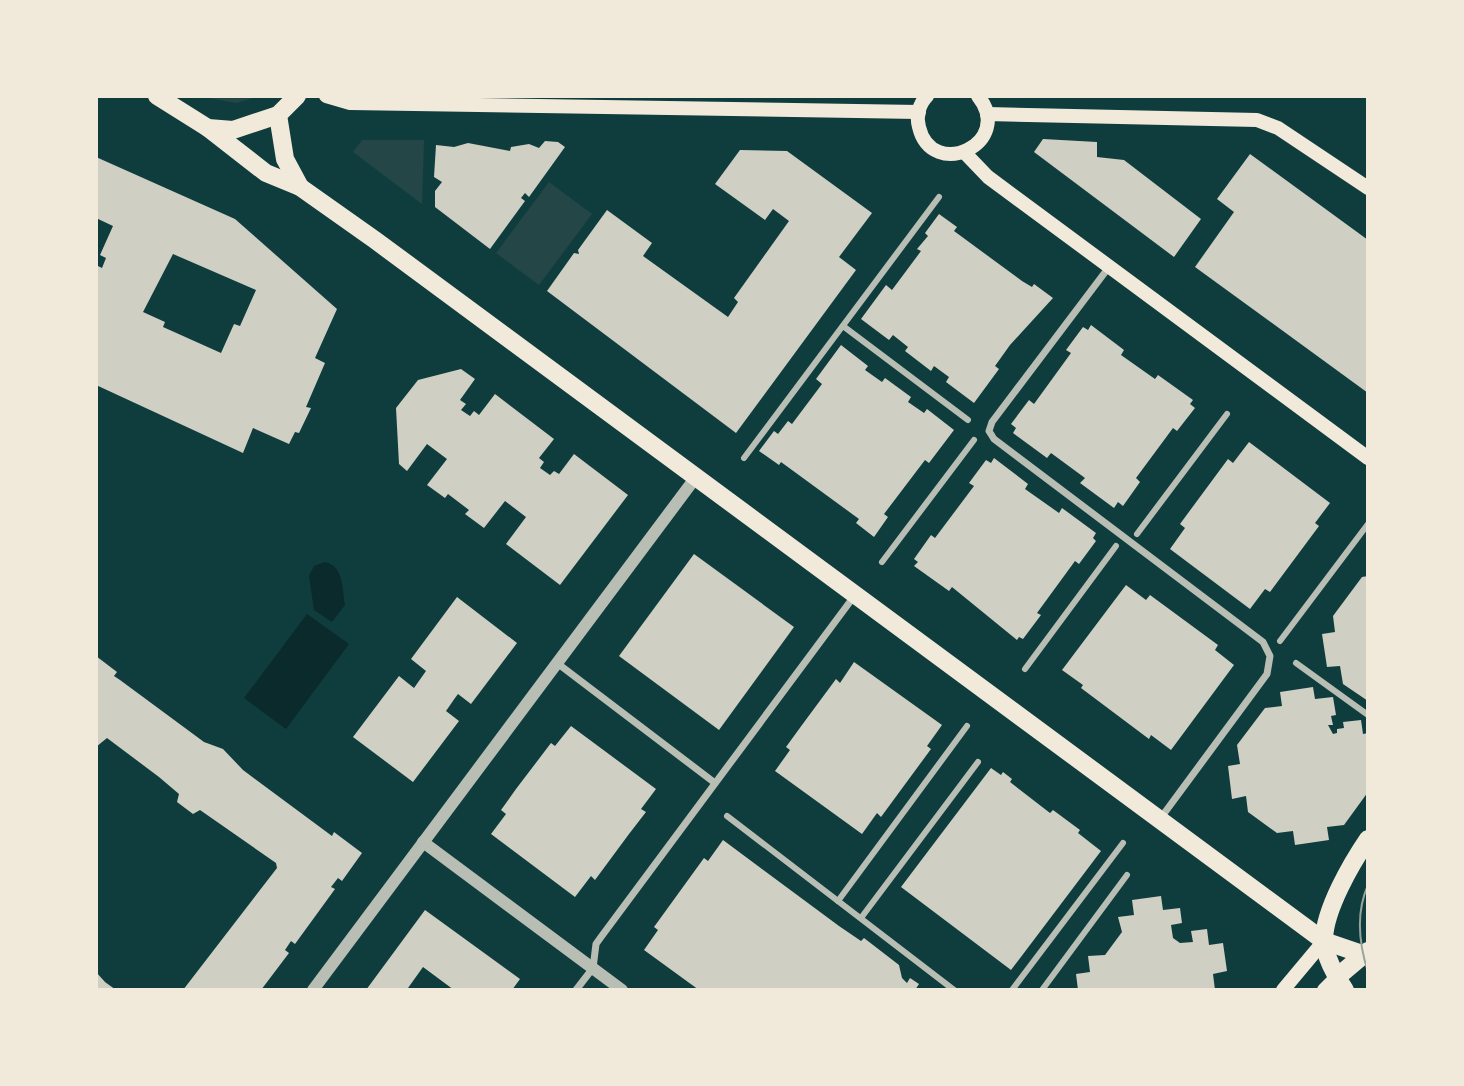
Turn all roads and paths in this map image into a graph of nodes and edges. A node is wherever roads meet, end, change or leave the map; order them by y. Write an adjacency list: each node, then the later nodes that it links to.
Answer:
1 (157, 96): 9 (main road)
2 (297, 96): 8 (main road)
3 (326, 96): 6 (main road)
4 (927, 96): 6 (main road)
5 (978, 96): 7 (main road)
6 (919, 112): 10 (main road)
7 (987, 114): 10 (main road); 12 (main road)
8 (278, 115): 9 (main road); 11 (main road)
9 (208, 128): 11 (main road)
10 (964, 152): 14 (main road)
11 (300, 187): 21 (main road)
12 (1368, 188)
13 (939, 197): 15 (street)
14 (1109, 267): 20 (main road); 36 (street)
15 (843, 326): 17 (street); 19 (street)
16 (1227, 414): 23 (street)
17 (968, 420)
18 (974, 440): 25 (street)
19 (744, 458)
20 (1368, 458)
21 (696, 477): 26 (main road); 28 (street)
22 (1368, 524): 27 (street)
23 (1137, 534)
24 (1116, 546): 30 (street)
25 (882, 562)
26 (855, 595): 34 (street); 36 (main road)
27 (1280, 642)
28 (557, 663): 34 (street); 38 (street)
29 (1296, 663): 31 (street)
30 (1025, 669)
31 (1368, 715)
32 (967, 726): 41 (street)
33 (978, 762): 42 (street)
34 (715, 783): 45 (street)
35 (727, 816): 41 (street)
36 (1159, 819): 43 (main road)
37 (1368, 839): 43 (main road)
38 (423, 842): 45 (street); 47 (street)
39 (1123, 842): 51 (street)
40 (1127, 875): 52 (street)
41 (838, 901): 42 (street)
42 (861, 918): 50 (street)
43 (1324, 941): 44 (main road); 46 (main road); 53 (main road)
44 (1367, 954): 46 (main road)
45 (593, 968): 48 (street); 49 (street)
46 (1335, 986)
47 (313, 990)
48 (576, 990)
49 (622, 990)
50 (954, 990)
51 (1012, 990)
52 (1042, 990)
53 (1283, 990)

